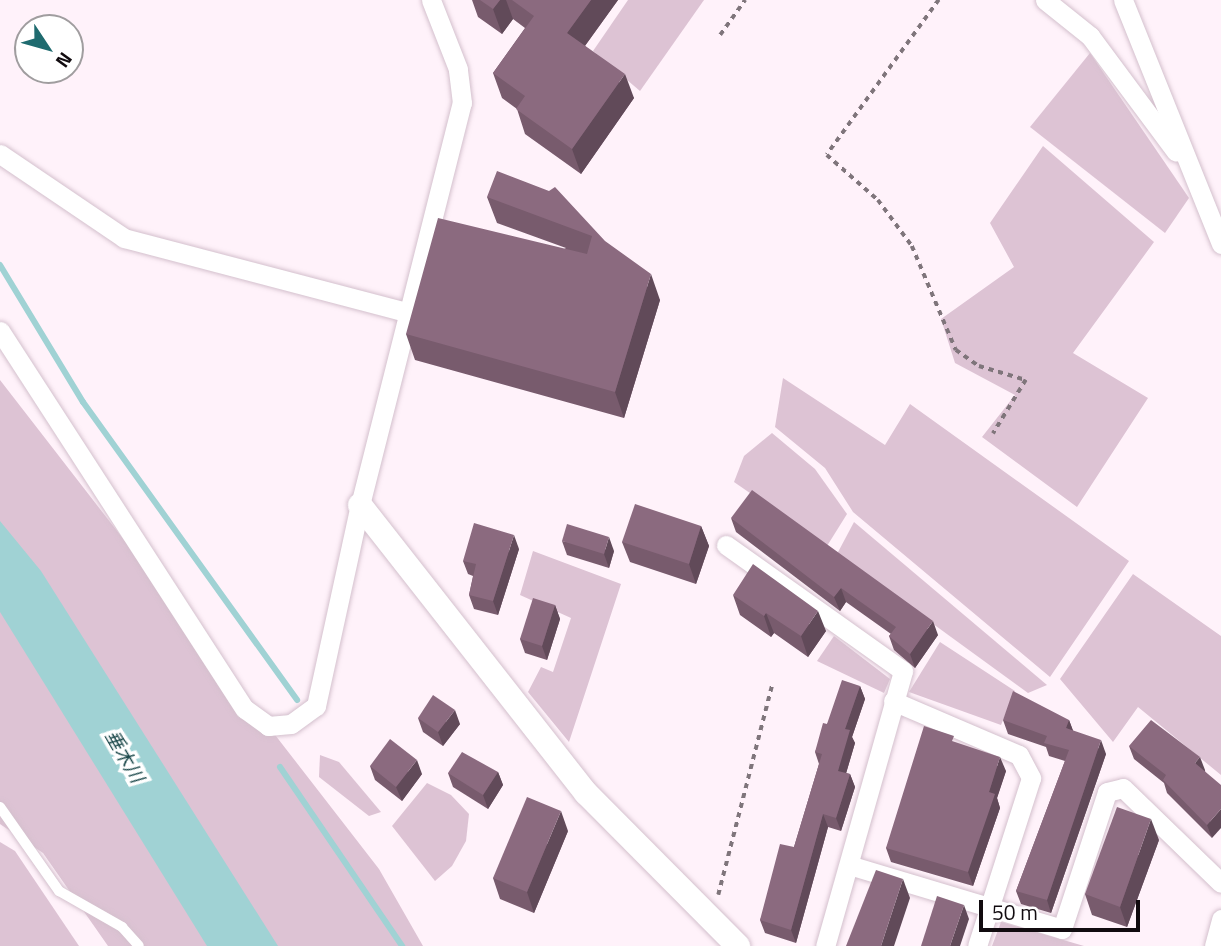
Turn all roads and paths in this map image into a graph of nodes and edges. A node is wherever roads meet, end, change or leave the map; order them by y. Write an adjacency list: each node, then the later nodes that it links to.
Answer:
1 (431, 0): 10 (street)
2 (745, 0): 6 (path)
3 (939, 0): 12 (path)
4 (1045, 0): 8 (street)
5 (1123, 0): 8 (street)
6 (720, 35)
7 (0, 154): 10 (street)
8 (1193, 176): 9 (street)
9 (1221, 244)
10 (408, 313): 13 (street)
11 (0, 331): 13 (street)
12 (993, 434)
13 (360, 505): 21 (street)
14 (726, 545): 16 (street)
15 (772, 684): 21 (path)
16 (893, 701): 18 (street); 20 (street)
17 (0, 807): 23 (lane)
18 (849, 864): 20 (street); 25 (street)
19 (1221, 883): 20 (street)
20 (989, 908): 26 (street)
21 (706, 917): 24 (street)
22 (1221, 919): 27 (street)
23 (139, 946)
24 (738, 946)
25 (825, 946)
26 (978, 946)
27 (1214, 946)

